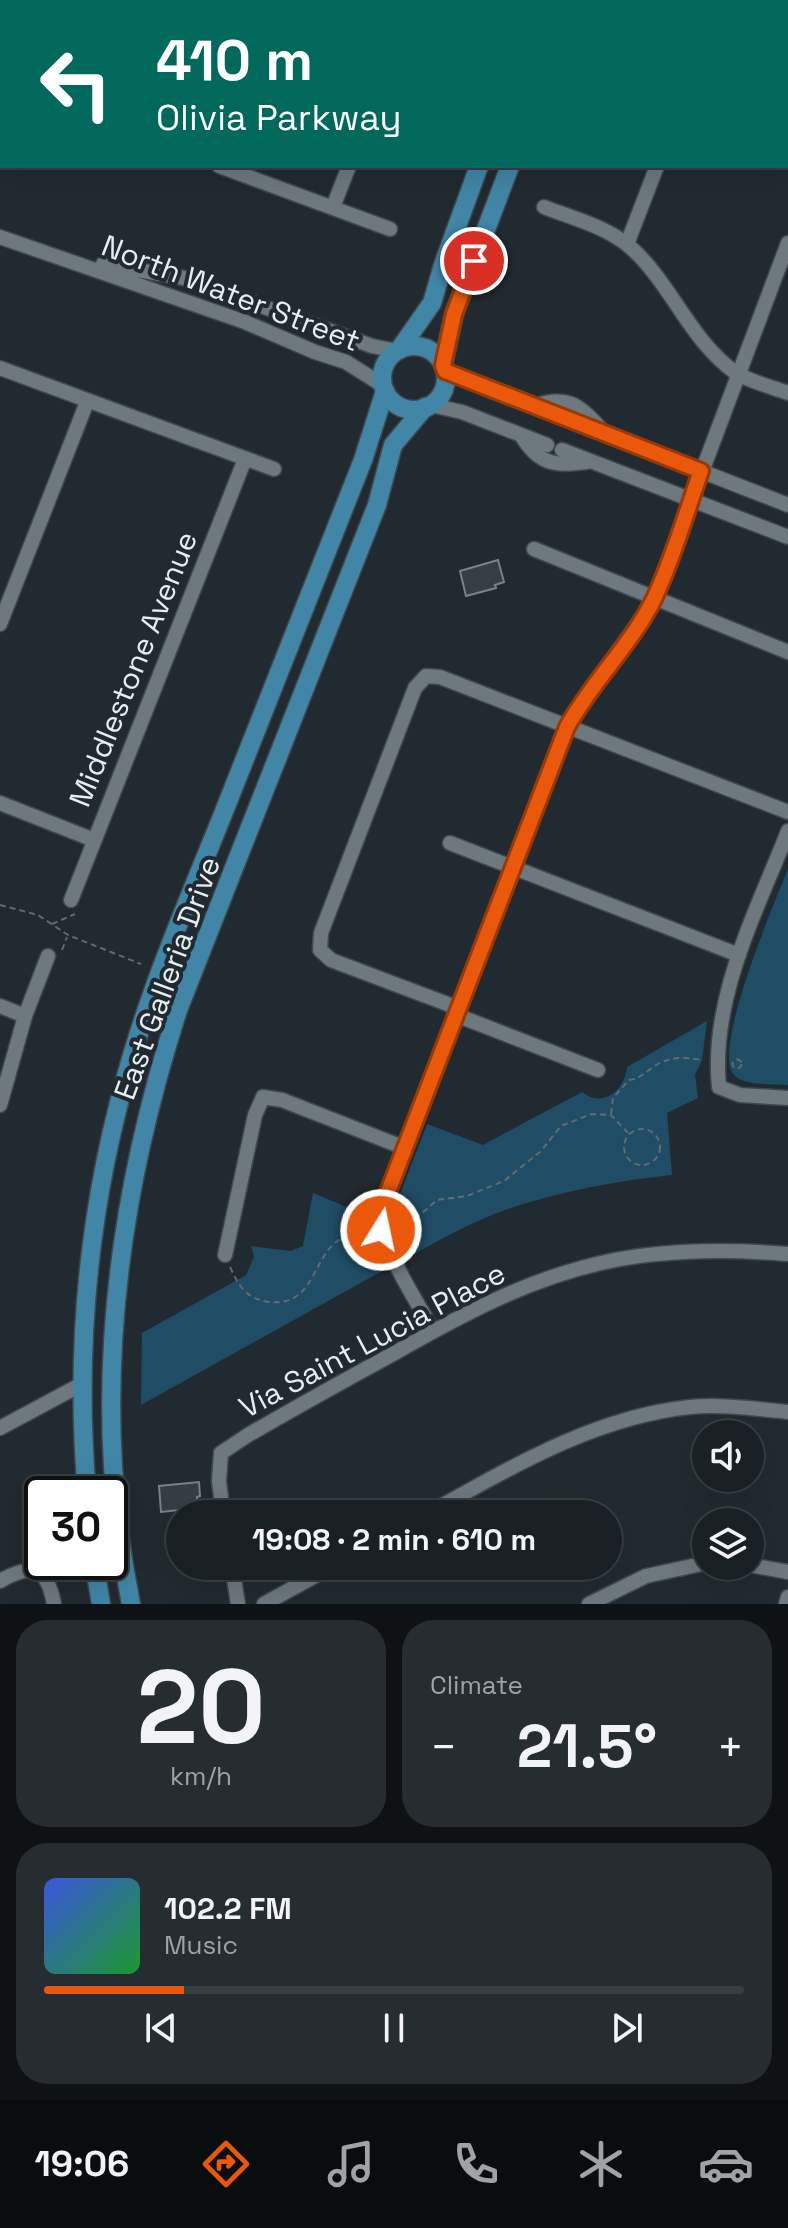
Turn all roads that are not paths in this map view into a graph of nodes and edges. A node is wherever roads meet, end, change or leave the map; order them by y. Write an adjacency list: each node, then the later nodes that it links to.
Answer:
1 (225, 168): 6 (street)
2 (348, 168): 6 (street)
3 (478, 168): 13 (main road)
4 (509, 168): 15 (main road)
5 (656, 168): 11 (street)
6 (333, 207): 8 (street)
7 (544, 207): 11 (street)
8 (390, 229)
9 (0, 237): 12 (street, North Water Street)
10 (788, 243): 16 (street)
11 (627, 244): 16 (street)
12 (55, 256): 13 (street, North Water Street); 17 (street, North Water Street)
13 (398, 350): 15 (main road); 17 (main road)
14 (0, 368): 19 (street)
15 (444, 368): 20 (main road); 25 (street)
16 (737, 373): 18 (street); 25 (street)
17 (384, 389): 20 (main road); 53 (main road, East Galleria Drive)
18 (788, 393)
19 (87, 402): 22 (street); 31 (street)
20 (428, 406): 21 (street); 69 (main road, East Galleria Drive)
21 (521, 435): 23 (street); 23 (street)
22 (245, 459): 24 (street); 37 (street, Middlestone Avenue)
23 (592, 461): 26 (street)
24 (274, 469)
25 (701, 471): 26 (street); 27 (street)
26 (691, 499): 28 (street); 30 (street)
27 (788, 505)
28 (788, 537)
29 (534, 549): 30 (street)
30 (654, 599): 32 (street); 33 (street)
31 (0, 624)
32 (788, 652)
33 (567, 727): 35 (street); 39 (street); 44 (street)
34 (0, 803): 37 (street)
35 (788, 812)
36 (788, 831): 42 (street)
37 (94, 840): 40 (street, Middlestone Avenue)
38 (450, 843): 39 (street)
39 (512, 867): 42 (street); 44 (street)
40 (75, 904)
41 (54, 955): 45 (street)
42 (739, 955): 47 (street)
43 (0, 1006): 45 (street)
44 (457, 1012): 46 (street); 49 (street)
45 (25, 1016): 48 (street)
46 (598, 1070)
47 (788, 1098)
48 (0, 1105)
49 (405, 1148): 51 (street); 52 (street)
50 (788, 1254): 52 (street, Via Saint Lucia Place)
51 (225, 1255)
52 (433, 1331): 57 (street, Via Saint Lucia Place)
53 (82, 1384): 55 (street); 56 (main road, East Galleria Drive)
54 (788, 1412): 58 (street)
55 (0, 1428)
56 (86, 1476)
57 (221, 1500)
58 (452, 1500)
59 (692, 1566): 72 (street)
60 (764, 1568): 61 (street)
61 (788, 1572)
62 (97, 1580): 68 (main road)
63 (234, 1580): 70 (street)
64 (308, 1580): 71 (street)
65 (0, 1581): 67 (street)
66 (788, 1597): 73 (street)
67 (54, 1604)
68 (101, 1604)
69 (131, 1604)
70 (238, 1604)
71 (264, 1604)
72 (589, 1604)
73 (786, 1604)

